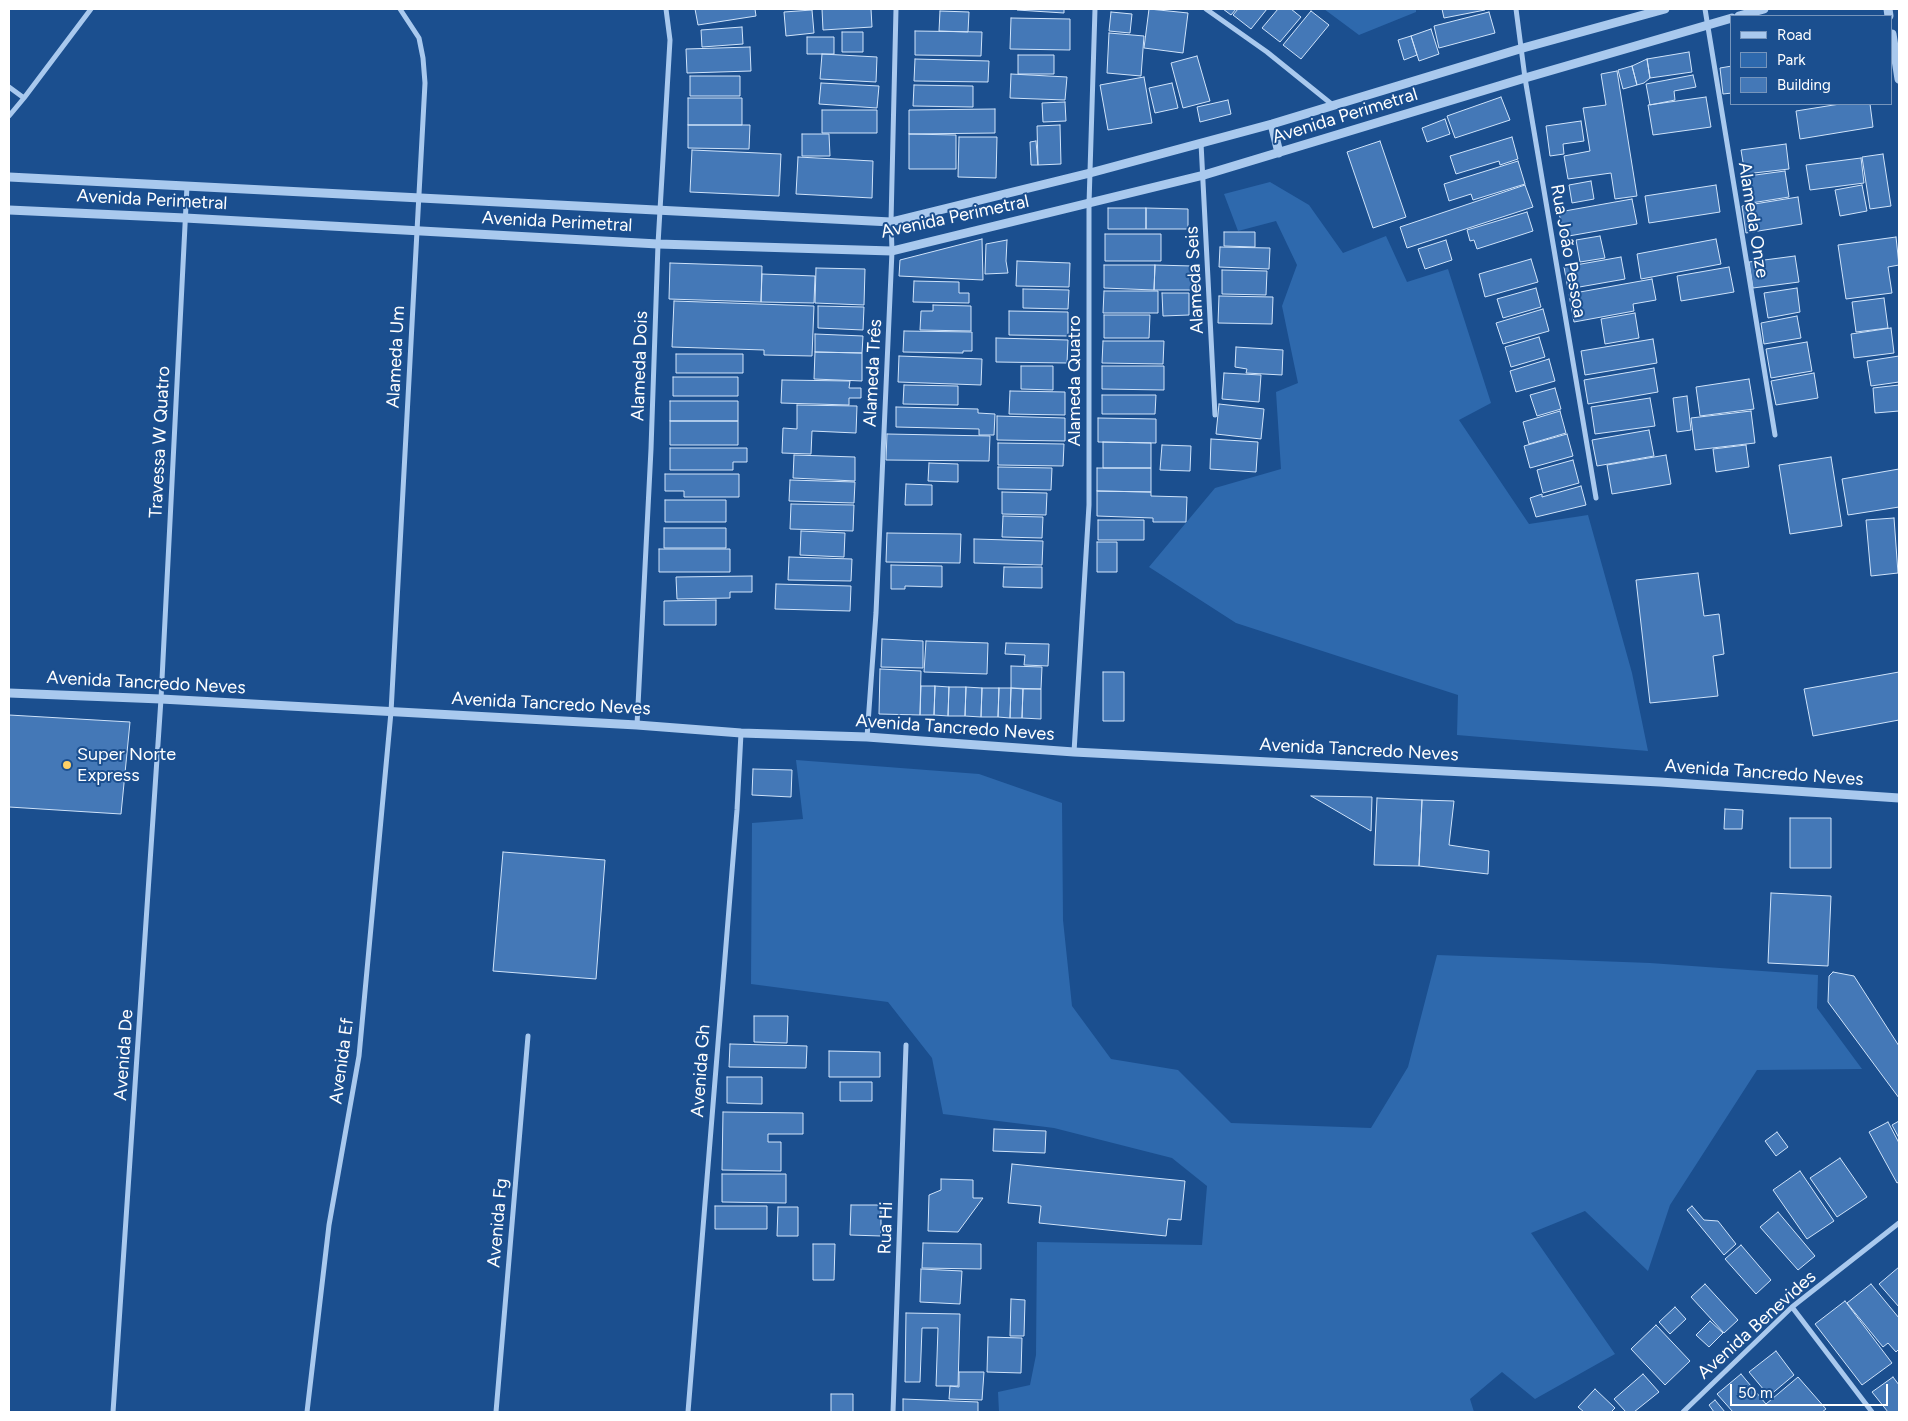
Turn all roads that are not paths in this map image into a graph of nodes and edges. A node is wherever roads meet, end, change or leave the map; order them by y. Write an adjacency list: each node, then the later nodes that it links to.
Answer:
1 (91, 9): 19 (street)
2 (400, 9): 29 (street, Alameda Um)
3 (666, 9): 32 (street, Alameda Dois)
4 (896, 9): 34 (street, Alameda Três)
5 (1095, 9): 25 (street, Alameda Quatro)
6 (1206, 9): 20 (street)
7 (1516, 9): 15 (street, Rua João Pessoa)
8 (1665, 9): 15 (street, Avenida Perimetral)
9 (1705, 9): 13 (street, Alameda Onze)
10 (1764, 9): 11 (street)
11 (1743, 15)
12 (1730, 19): 13 (street, Avenida Perimetral)
13 (1707, 26): 16 (street, Avenida Perimetral); 39 (street, Alameda Onze)
14 (1893, 41): 17 (street)
15 (1522, 48): 16 (street, Rua João Pessoa); 20 (street, Avenida Perimetral)
16 (1525, 78): 24 (street, Avenida Perimetral); 40 (street, Rua João Pessoa)
17 (1899, 80)
18 (9, 87): 19 (street)
19 (24, 98): 21 (street)
20 (1334, 106): 22 (street, Avenida Perimetral)
21 (9, 116)
22 (1272, 124): 23 (street, Avenida Perimetral); 24 (street)
23 (1201, 143): 25 (street, Avenida Perimetral); 26 (street, Alameda Seis)
24 (1279, 153): 26 (street, Avenida Perimetral)
25 (1090, 173): 30 (street, Alameda Quatro); 34 (street, Avenida Perimetral)
26 (1204, 175): 30 (street, Avenida Perimetral); 38 (street, Alameda Seis)
27 (9, 177): 28 (street, Avenida Perimetral)
28 (187, 186): 29 (street, Avenida Perimetral); 33 (street, Travessa W Quatro)
29 (419, 198): 32 (street, Avenida Perimetral); 35 (street, Alameda Um)
30 (1089, 204): 37 (street, Avenida Perimetral); 47 (street, Alameda Quatro)
31 (9, 210): 33 (street, Avenida Perimetral)
32 (660, 210): 34 (street, Avenida Perimetral); 36 (street, Alameda Dois)
33 (185, 218): 35 (street, Avenida Perimetral); 42 (street, Travessa W Quatro)
34 (891, 222): 37 (street, Alameda Três)
35 (417, 231): 36 (street, Avenida Perimetral); 43 (street, Alameda Um)
36 (658, 244): 37 (street, Avenida Perimetral); 44 (street, Alameda Dois)
37 (892, 251): 46 (street, Alameda Três)
38 (1215, 415)
39 (1775, 435)
40 (1596, 498)
41 (9, 693): 42 (street, Avenida Tancredo Neves)
42 (161, 699): 43 (street, Avenida Tancredo Neves); 53 (street, Avenida De)
43 (391, 712): 44 (street, Avenida Tancredo Neves); 54 (street, Avenida Ef)
44 (637, 724): 45 (street, Avenida Tancredo Neves)
45 (741, 732): 46 (street, Avenida Tancredo Neves); 56 (street, Avenida Gh)
46 (868, 737): 47 (street, Avenida Tancredo Neves)
47 (1074, 752): 48 (street, Avenida Tancredo Neves)
48 (1899, 798)
49 (528, 1036): 55 (street, Avenida Fg)
50 (906, 1045): 57 (street, Rua Hi)
51 (1899, 1223): 52 (street, Avenida Benevides)
52 (1792, 1307): 58 (street, Avenida Benevides); 59 (street)
53 (113, 1412)
54 (307, 1412)
55 (496, 1412)
56 (688, 1412)
57 (893, 1412)
58 (1683, 1412)
59 (1872, 1412)

